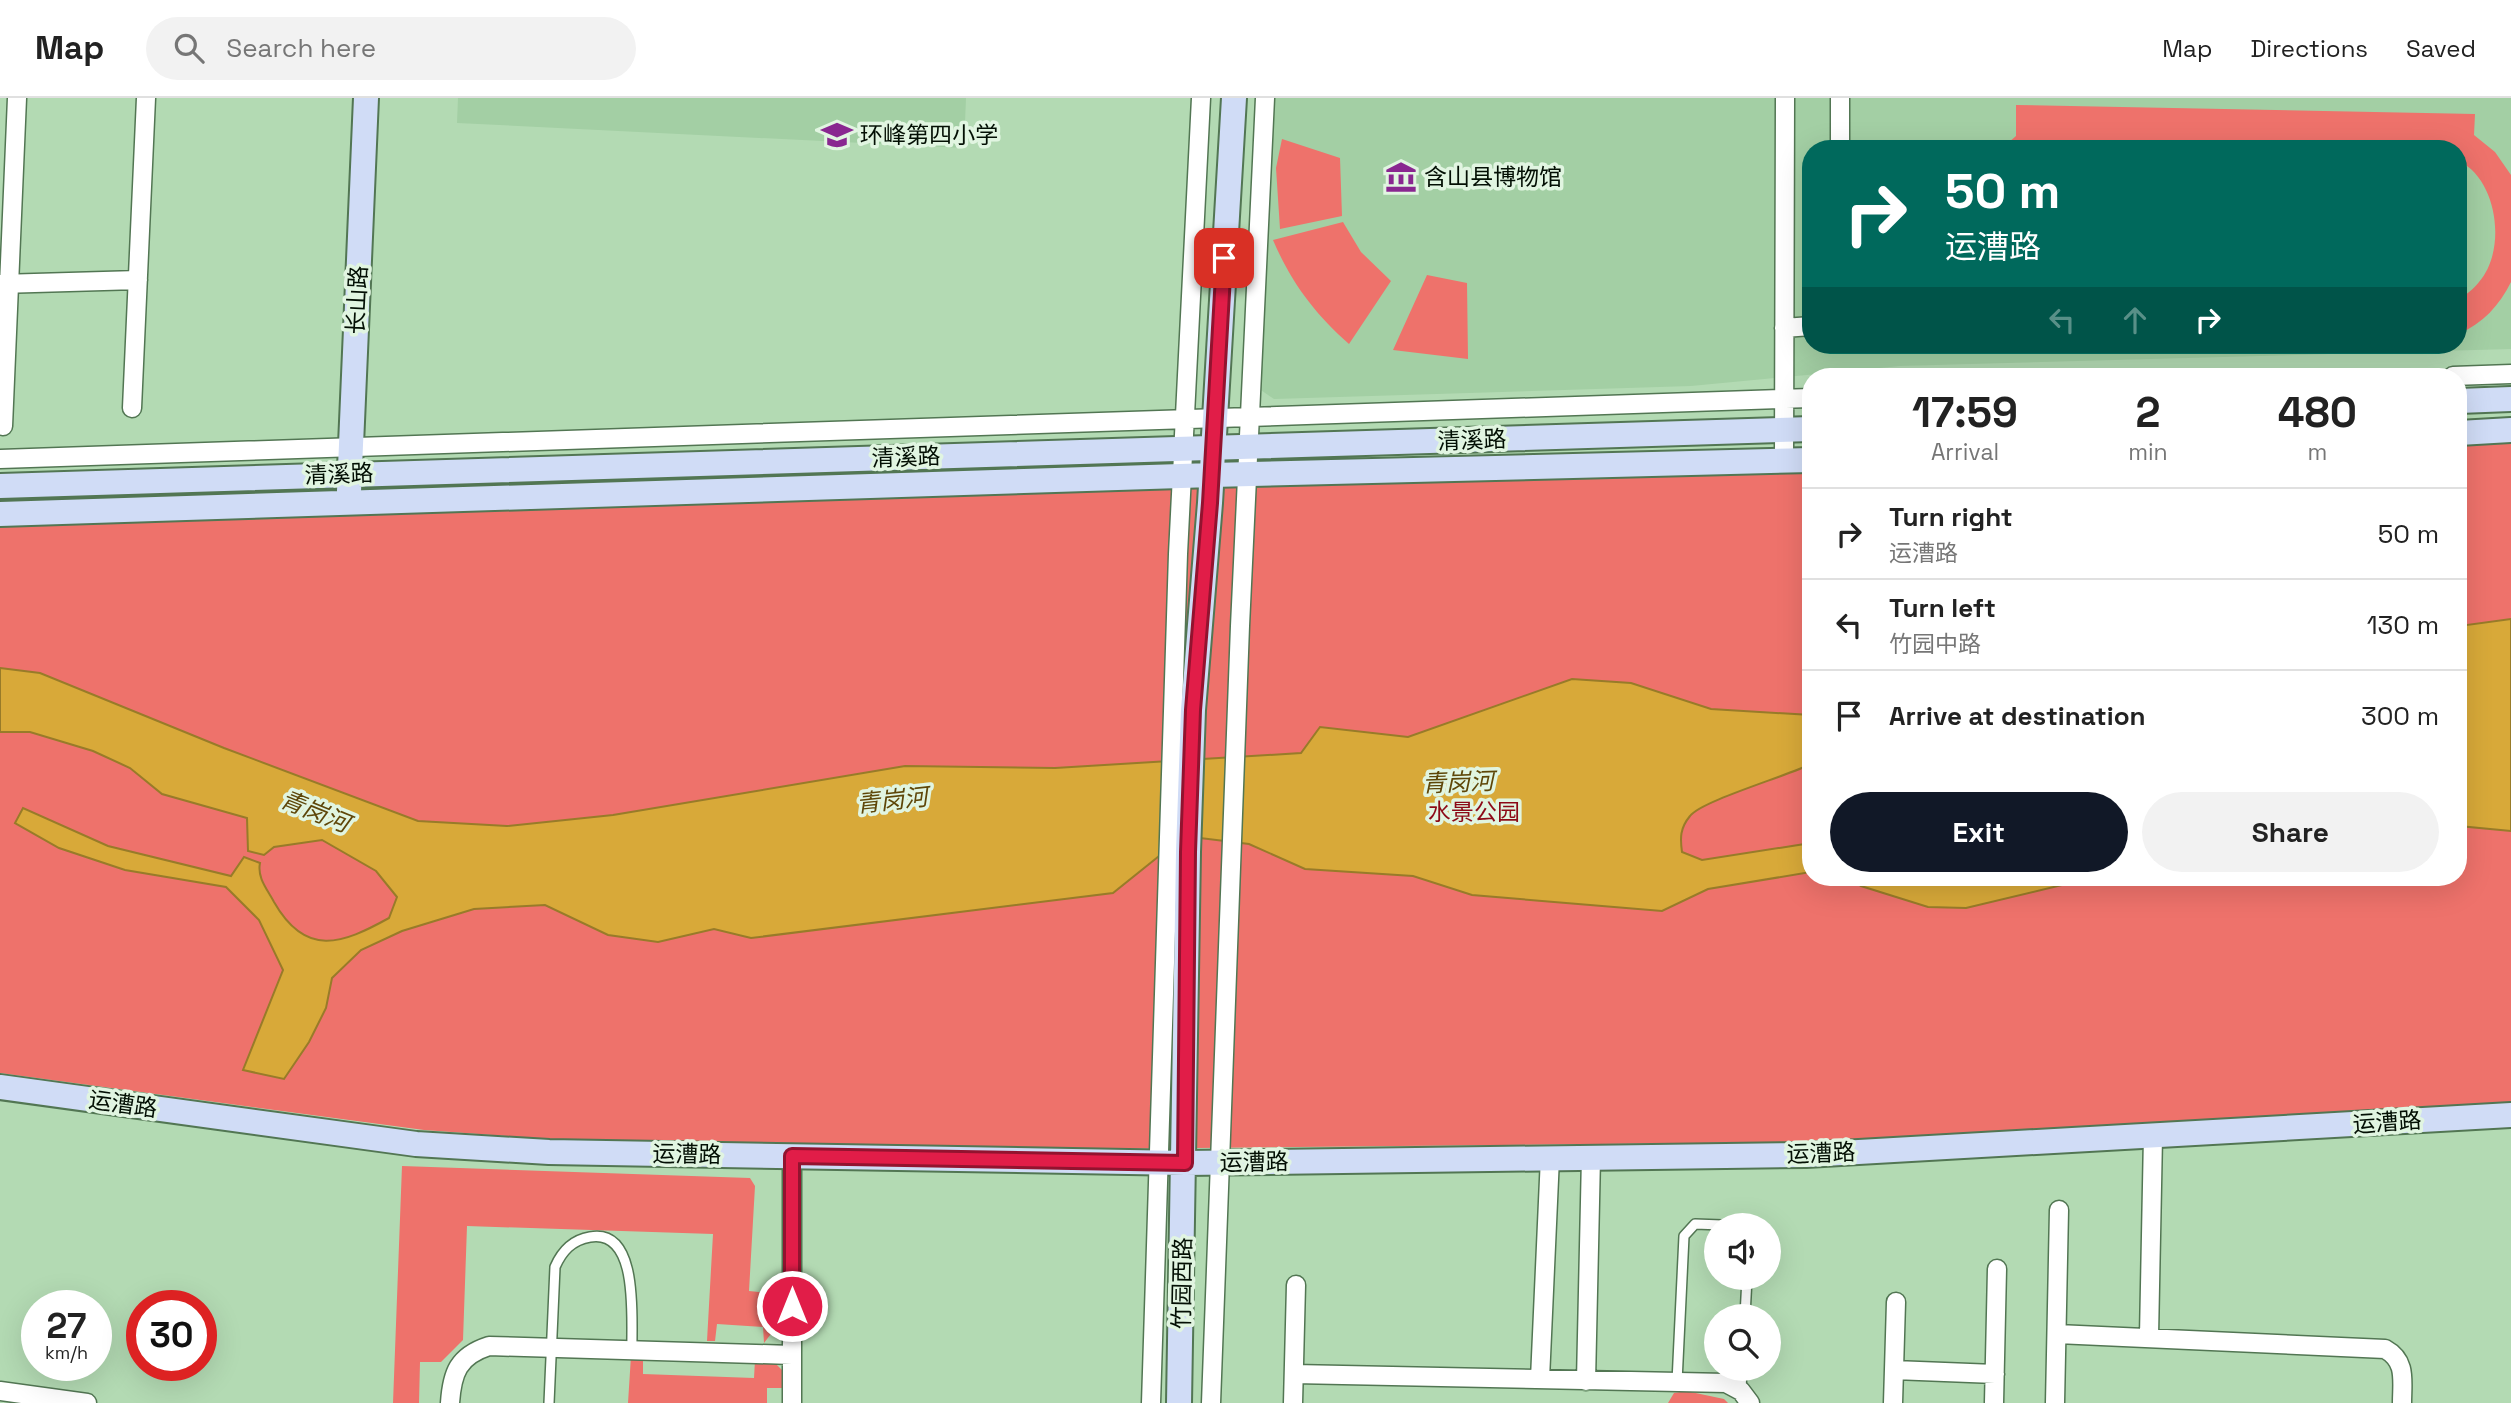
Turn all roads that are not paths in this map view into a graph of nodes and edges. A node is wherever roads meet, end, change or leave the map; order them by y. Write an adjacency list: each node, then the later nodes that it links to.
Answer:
1 (17, 98): 11 (street)
2 (146, 98): 10 (street)
3 (366, 98): 29 (main road, 长山路)
4 (1201, 98): 23 (street)
5 (1234, 98): 22 (main road, 竹园西路)
6 (1265, 98): 21 (street)
7 (1785, 98): 13 (street)
8 (1840, 98): 9 (street)
9 (1840, 140)
10 (138, 280): 11 (street); 20 (street)
11 (4, 283): 24 (street)
12 (1802, 327): 13 (street)
13 (1784, 328): 17 (street)
14 (2511, 374): 15 (street)
15 (2467, 376)
16 (1802, 398): 17 (street)
17 (1783, 399): 21 (street); 26 (street)
18 (2511, 399): 19 (main road)
19 (2467, 401)
20 (132, 408)
21 (1250, 416): 22 (street); 30 (street)
22 (1215, 417): 23 (street); 31 (main road, 竹园西路)
23 (1185, 419): 29 (street); 32 (street)
24 (3, 426)
25 (1802, 429): 26 (main road, 清溪路)
26 (1783, 430): 30 (main road, 清溪路); 35 (street)
27 (2511, 430): 28 (main road)
28 (2467, 433)
29 (350, 446): 33 (street); 37 (main road, 长山路)
30 (1248, 447): 31 (main road, 清溪路); 38 (street)
31 (1213, 448): 32 (main road, 清溪路); 40 (main road, 竹园西路)
32 (1184, 449): 36 (main road, 清溪路); 39 (street)
33 (0, 459)
34 (1802, 460): 35 (main road, 清溪路)
35 (1784, 461): 38 (main road, 清溪路)
36 (702, 463): 37 (main road, 清溪路); 42 (main road)
37 (349, 474): 41 (main road, 清溪路); 43 (main road, 长山路)
38 (1247, 474): 40 (main road, 清溪路); 53 (street)
39 (1182, 475): 40 (main road, 清溪路); 42 (main road, 清溪路); 51 (street)
40 (1212, 475): 52 (main road, 竹园西路)
41 (0, 486)
42 (702, 490): 43 (main road, 清溪路)
43 (348, 502): 44 (main road, 清溪路)
44 (0, 514)
45 (0, 1087): 48 (main road, 运漕路)
46 (2511, 1115): 47 (main road, 运漕路)
47 (2153, 1136): 50 (main road, 运漕路); 60 (street)
48 (792, 1156): 51 (main road, 运漕路); 63 (street)
49 (1550, 1157): 50 (main road, 运漕路); 53 (main road, 运漕路); 67 (street)
50 (1591, 1157): 68 (street)
51 (1158, 1163): 52 (main road, 运漕路); 76 (street)
52 (1185, 1163): 53 (main road, 运漕路); 77 (main road, 竹园西路)
53 (1219, 1163): 78 (street)
54 (2059, 1210): 59 (street)
55 (1704, 1224): 69 (lane)
56 (1997, 1269): 66 (street)
57 (1296, 1285): 65 (street)
58 (1896, 1302): 64 (street)
59 (2057, 1334): 60 (street); 82 (street)
60 (2149, 1336): 83 (street)
61 (552, 1348): 62 (street); 62 (lane); 73 (street); 74 (lane)
62 (632, 1350): 63 (street)
63 (792, 1355): 75 (street)
64 (1894, 1370): 66 (street); 80 (street)
65 (1294, 1374): 67 (street); 79 (street)
66 (1995, 1374): 81 (street)
67 (1540, 1379): 68 (street)
68 (1586, 1381): 69 (street)
69 (1677, 1382): 71 (street)
70 (0, 1391): 72 (street)
71 (1746, 1397)
72 (87, 1403)
73 (450, 1403)
74 (549, 1403)
75 (792, 1403)
76 (1151, 1403)
77 (1179, 1403)
78 (1211, 1403)
79 (1293, 1403)
80 (1893, 1403)
81 (1994, 1403)
82 (2055, 1403)
83 (2402, 1403)

